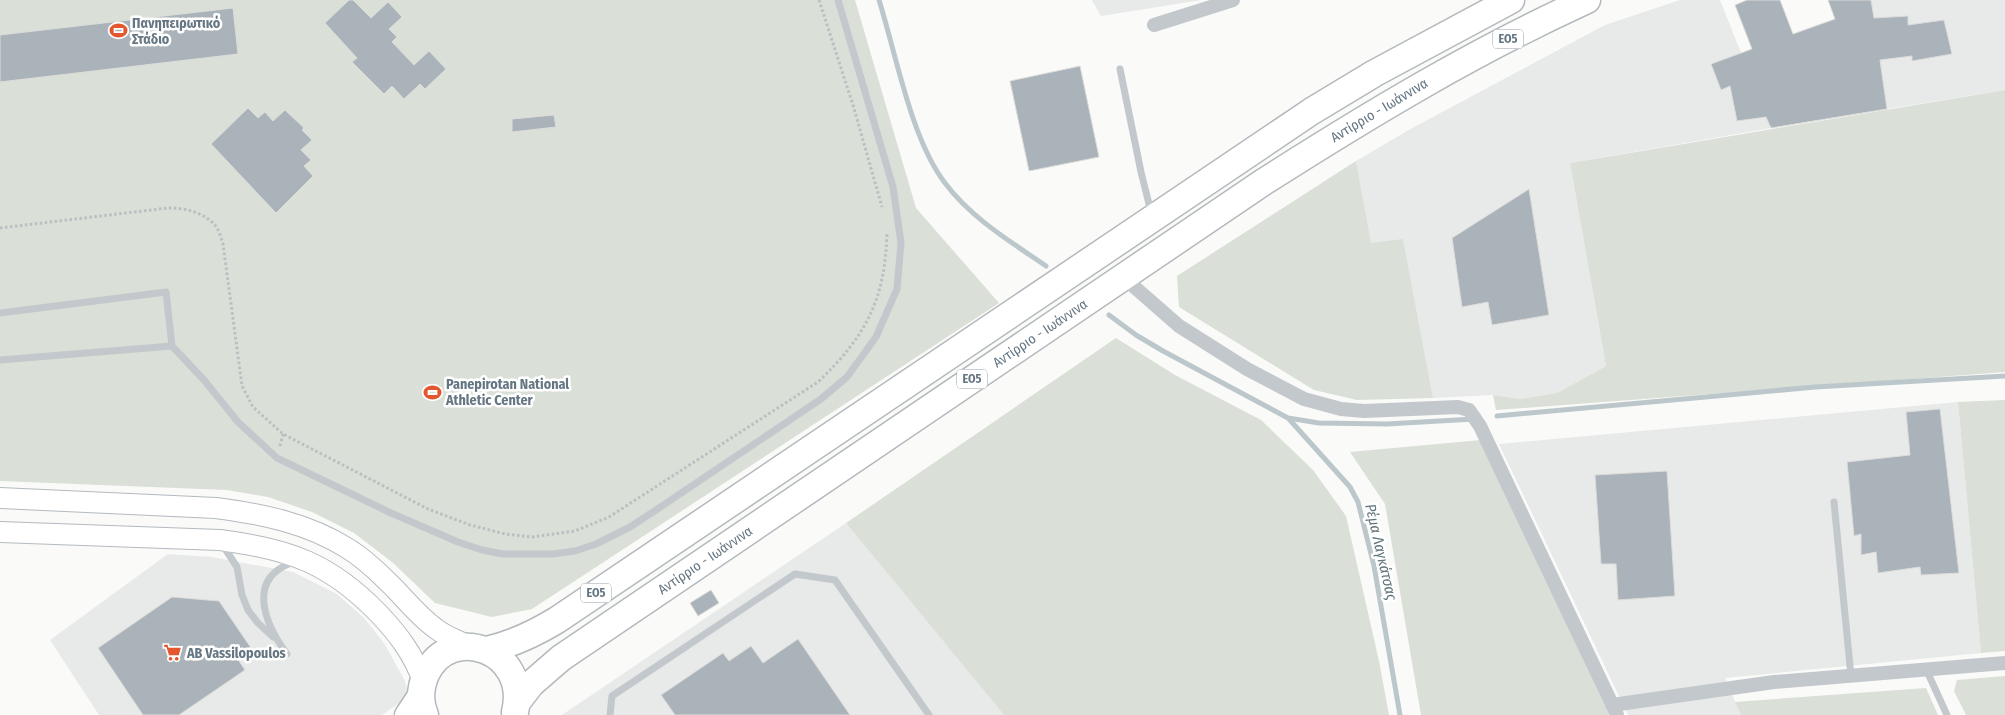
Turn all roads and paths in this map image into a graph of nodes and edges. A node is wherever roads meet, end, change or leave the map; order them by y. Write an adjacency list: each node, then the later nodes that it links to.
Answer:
1 (819, 0): 8 (path)
2 (838, 0): 14 (lane)
3 (1233, 0): 6 (street)
4 (1511, 0): 9 (highway, ΕΟ5)
5 (1580, 2): 12 (highway, Αντίρριο - Ιωάννινα / ΕΟ5)
6 (1154, 25)
7 (1120, 69): 9 (lane)
8 (884, 213)
9 (1153, 217): 22 (highway, ΕΟ5)
10 (0, 228): 11 (path)
11 (887, 231)
12 (1123, 277): 28 (street); 29 (highway, Αντίρριο - Ιωάννινα / ΕΟ5)
13 (0, 313): 14 (lane)
14 (172, 346): 15 (lane)
15 (0, 360)
16 (0, 498): 22 (main road)
17 (1834, 502): 26 (lane)
18 (0, 532): 19 (main road)
19 (220, 540): 20 (main road); 21 (lane)
20 (304, 559): 21 (lane); 27 (main road)
21 (277, 641): 23 (lane)
22 (481, 649): 27 (highway, ΕΟ5); 29 (highway, ΕΟ5)
23 (288, 654)
24 (2005, 663): 25 (street)
25 (1926, 669): 26 (street); 33 (lane)
26 (1851, 676): 28 (street)
27 (423, 697): 30 (main road, ΕΟ5)
28 (1615, 710)
29 (515, 711)
30 (406, 715)
31 (610, 715): 32 (lane)
32 (929, 715)
33 (1947, 715)

